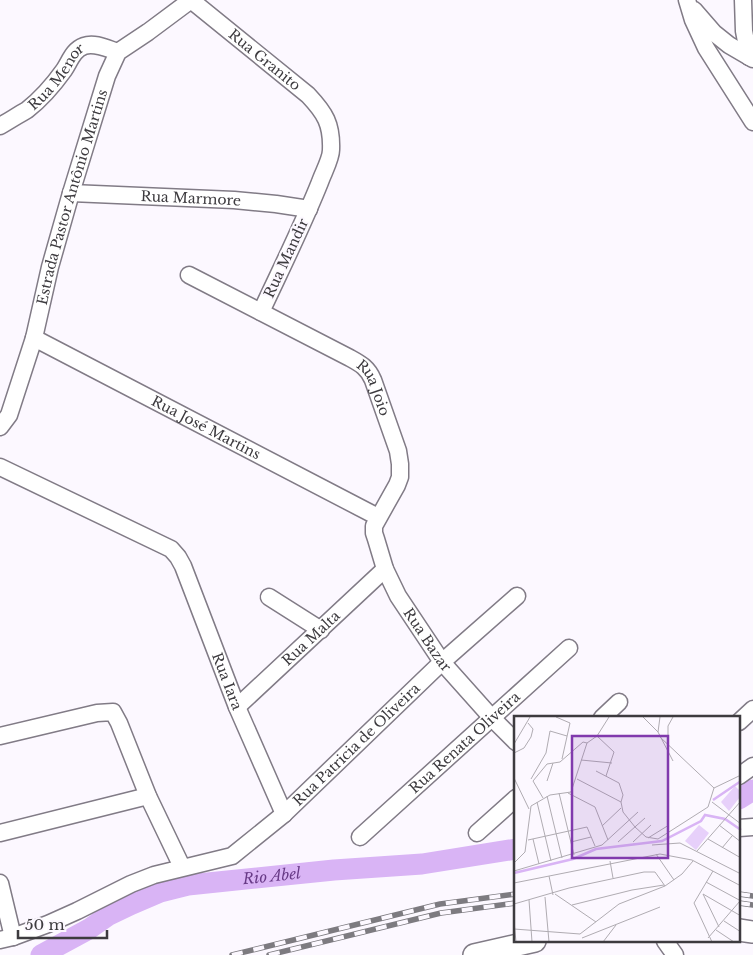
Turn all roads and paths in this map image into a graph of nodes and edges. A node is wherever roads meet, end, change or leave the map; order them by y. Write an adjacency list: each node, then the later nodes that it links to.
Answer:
1 (191, 0): 5 (street); 9 (street, Rua Granito)
2 (743, 0): 4 (street)
3 (688, 2): 6 (street); 7 (street)
4 (748, 28): 6 (street)
5 (118, 52): 8 (street, Rua Menor); 10 (street, Estrada Pastor Antônio Martins)
6 (751, 58)
7 (753, 122)
8 (0, 126)
9 (329, 126): 11 (street, Rua Mandir)
10 (71, 193): 11 (street, Rua Marmore); 14 (street, Estrada Pastor Antônio Martins)
11 (309, 209): 13 (street, Rua Mandir)
12 (189, 275): 13 (street, Rua Mandir)
13 (261, 312): 17 (street, Rua Joio)
14 (34, 338): 15 (street, Estrada Pastor Antônio Martins); 17 (street, Rua José Martins)
15 (0, 427)
16 (0, 466): 25 (street, Rua Iara)
17 (378, 517): 18 (street, Rua Bazar)
18 (385, 569): 21 (street, Rua Malta); 23 (street, Rua Bazar)
19 (268, 596): 21 (street)
20 (517, 596): 23 (street, Rua Patricia de Oliveira)
21 (321, 630): 25 (street, Rua Malta)
22 (569, 648): 28 (street, Rua Renata Oliveira)
23 (442, 662): 28 (street, Rua Bazar); 36 (street, Rua Patricia de Oliveira)
24 (619, 702): 27 (street)
25 (236, 707): 36 (street, Rua Iara)
26 (753, 709): 29 (street)
27 (604, 716)
28 (492, 718): 31 (street, Rua Bazar); 41 (street, Rua Renata Oliveira)
29 (740, 721)
30 (0, 736): 34 (street)
31 (514, 740)
32 (753, 766): 33 (street)
33 (740, 775)
34 (148, 796): 39 (street); 42 (street)
35 (514, 800): 40 (street)
36 (284, 814): 42 (street, Rua Patricia de Oliveira)
37 (753, 827): 38 (street)
38 (740, 828)
39 (0, 833)
40 (477, 833)
41 (360, 837)
42 (182, 867): 46 (street, Rua Patricia de Oliveira)
43 (0, 883): 46 (street)
44 (740, 930): 45 (main road)
45 (753, 932)
46 (7, 939)
47 (531, 942): 49 (main road)
48 (666, 942): 50 (street)
49 (474, 955)
50 (675, 955)

